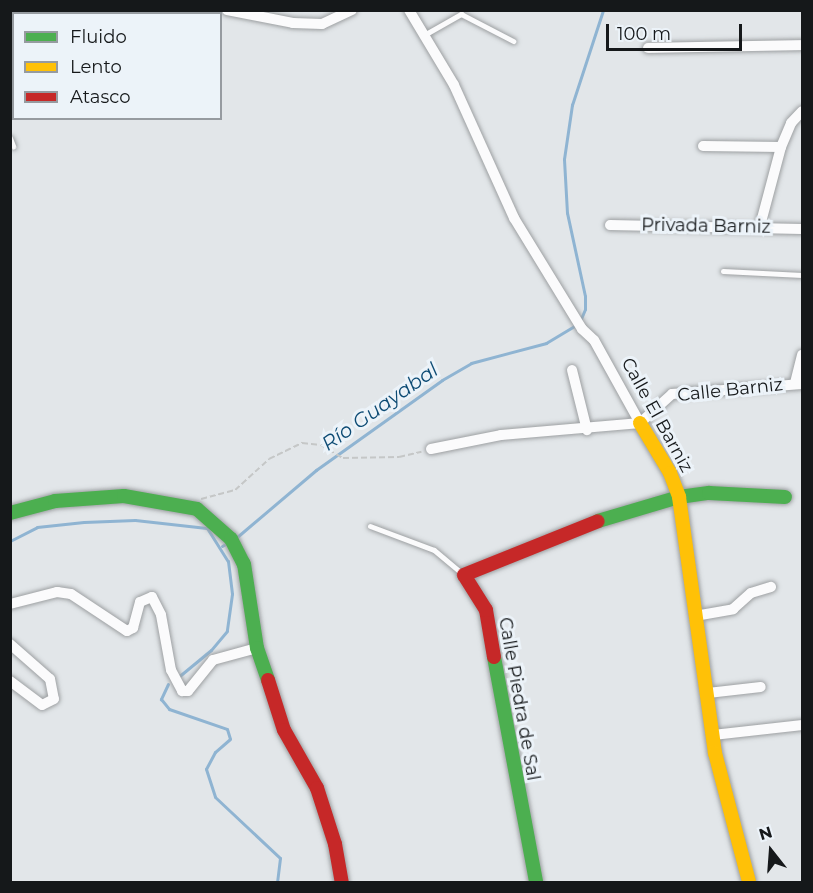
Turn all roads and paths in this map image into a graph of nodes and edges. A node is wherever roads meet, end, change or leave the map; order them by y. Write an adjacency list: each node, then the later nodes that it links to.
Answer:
1 (227, 10): 2 (street)
2 (352, 10)
3 (410, 10): 4 (street, Calle El Barniz)
4 (424, 35): 5 (lane); 21 (street, Calle El Barniz)
5 (513, 41)
6 (802, 45): 7 (street)
7 (648, 48)
8 (802, 111): 12 (street)
9 (10, 138): 10 (lane)
10 (13, 146)
11 (703, 146): 12 (street)
12 (781, 147): 14 (street)
13 (610, 225): 14 (street, Privada Barniz)
14 (760, 226): 15 (street, Privada Barniz)
15 (802, 229)
16 (723, 271): 17 (lane)
17 (802, 275)
18 (802, 355): 20 (street, Calle Barniz)
19 (572, 370): 22 (street)
20 (799, 384): 21 (street, Calle Barniz)
21 (640, 423): 22 (street); 24 (street, Calle El Barniz)
22 (587, 430): 23 (street)
23 (431, 449): 26 (path)
24 (679, 497): 25 (street); 29 (street); 32 (street, Calle El Barniz)
25 (785, 497)
26 (184, 506): 27 (street); 34 (street)
27 (10, 513)
28 (370, 526): 29 (lane)
29 (464, 575): 41 (street, Calle Piedra de Sal)
30 (771, 587): 32 (street)
31 (10, 604): 34 (street)
32 (695, 616): 37 (street, Calle El Barniz)
33 (10, 644): 35 (street)
34 (257, 648): 40 (street)
35 (10, 681)
36 (761, 687): 37 (street)
37 (708, 693): 39 (street, Calle El Barniz)
38 (802, 725): 39 (street)
39 (713, 735): 42 (street, Calle El Barniz)
40 (342, 882)
41 (536, 882)
42 (749, 882)

